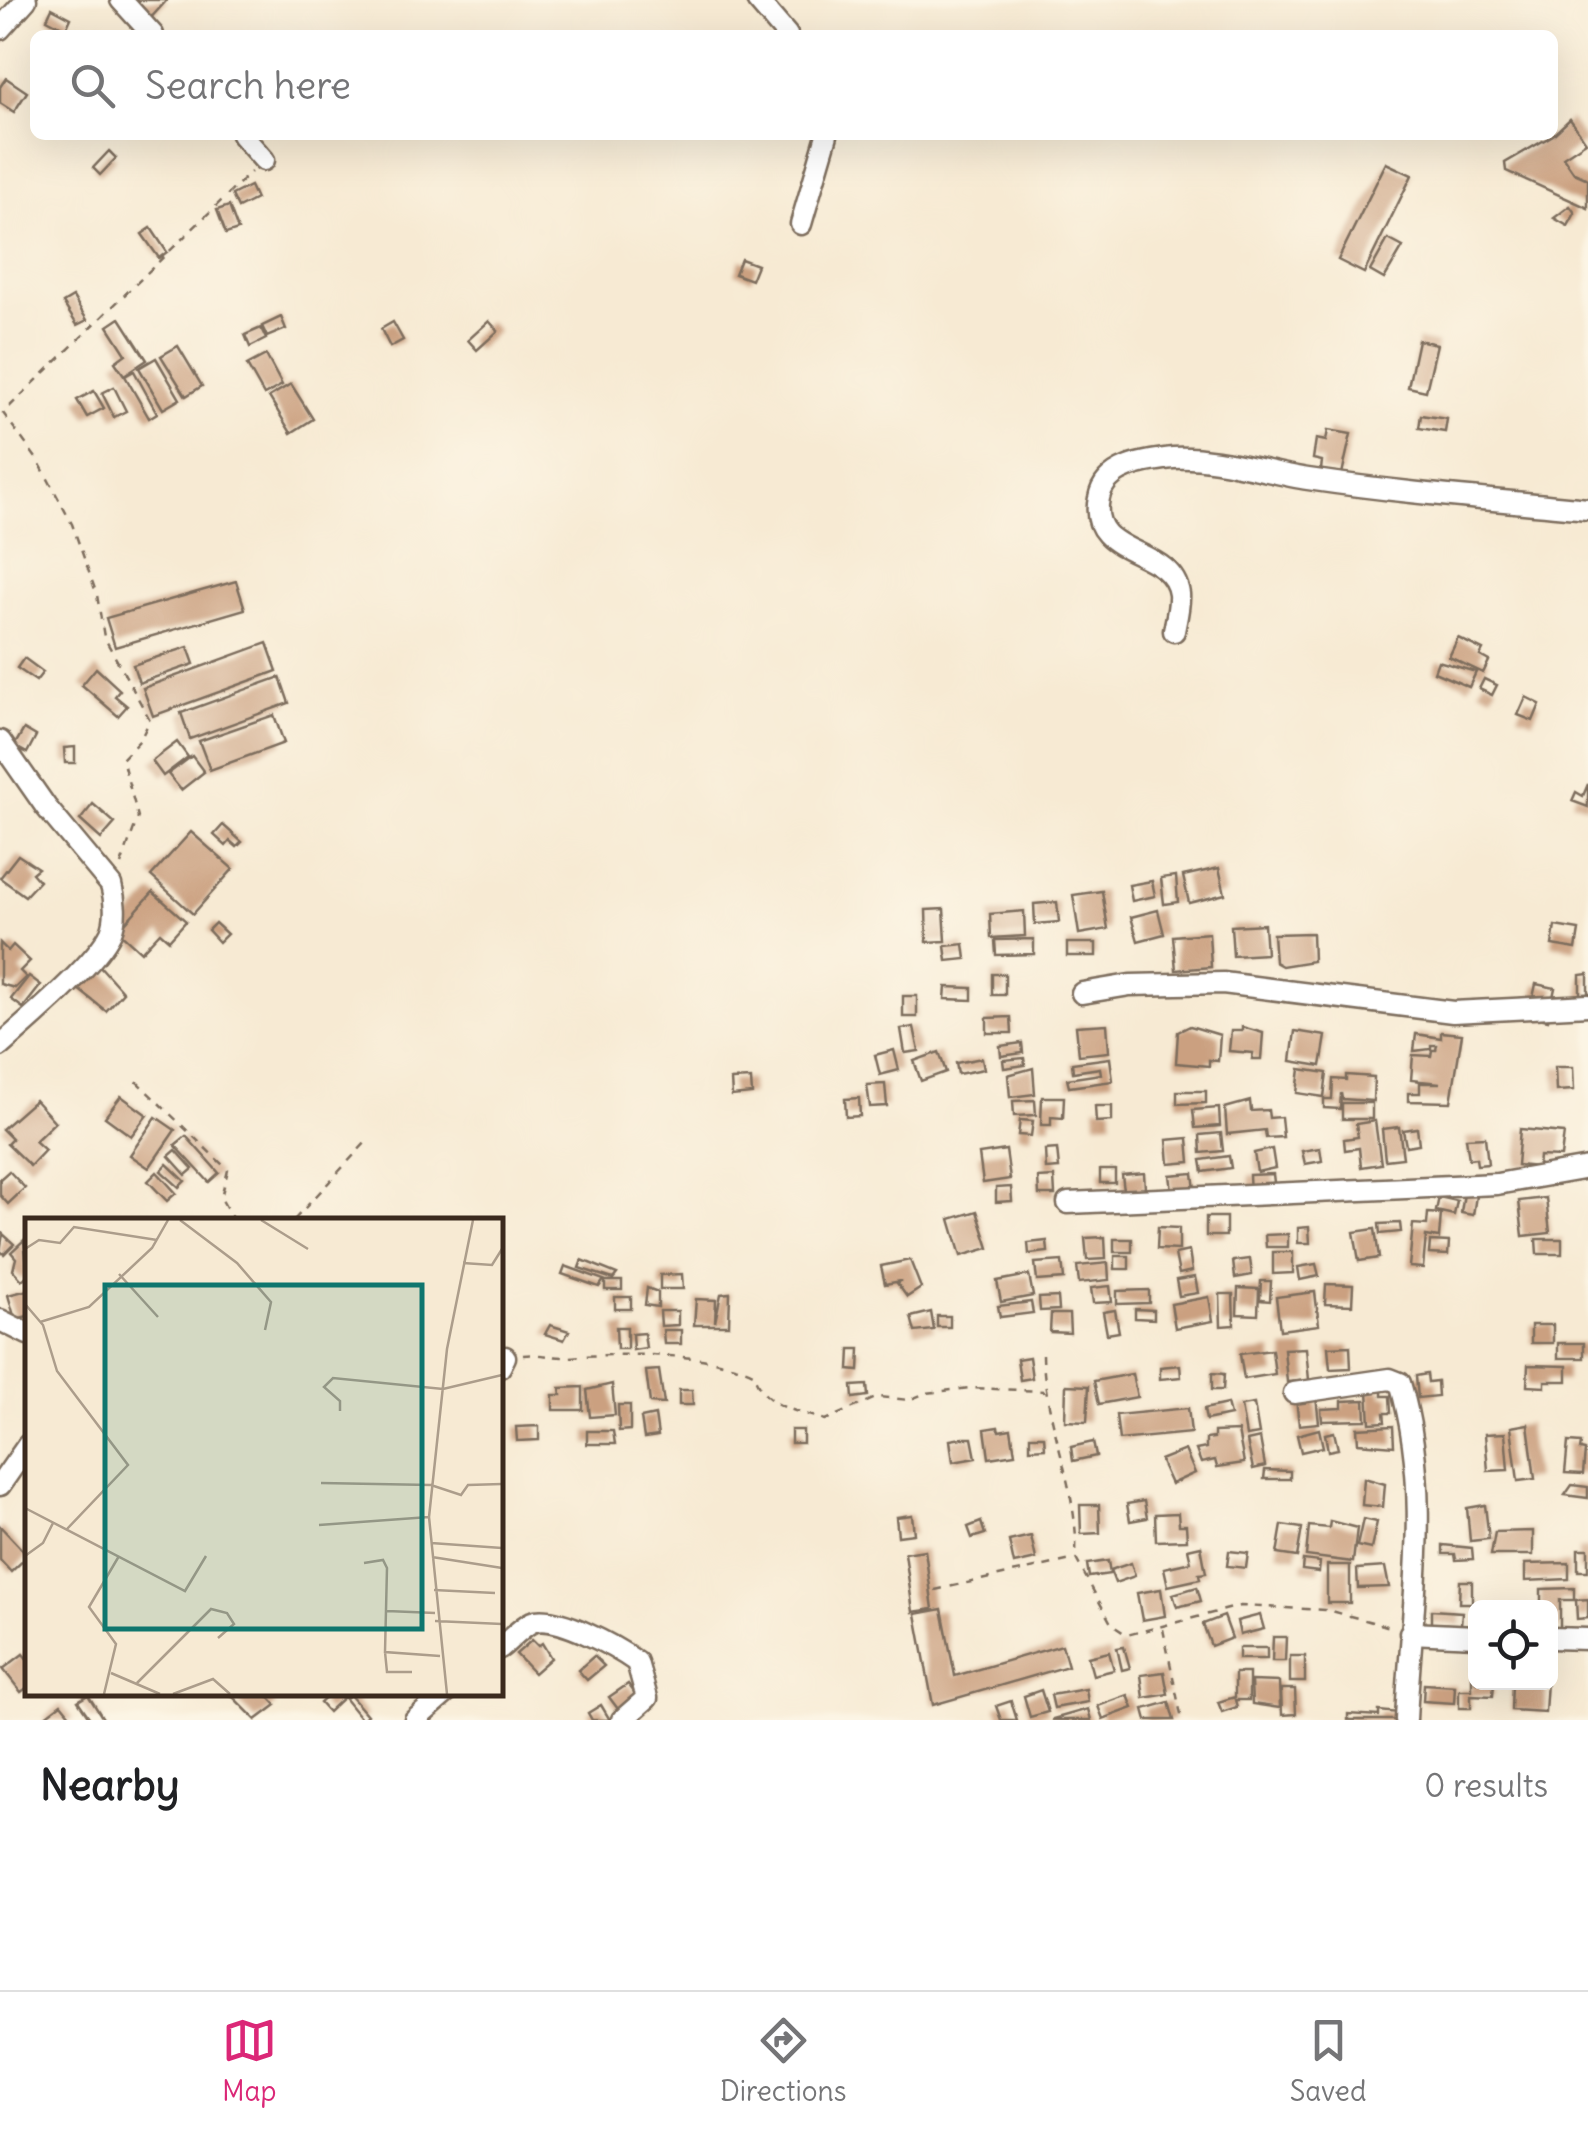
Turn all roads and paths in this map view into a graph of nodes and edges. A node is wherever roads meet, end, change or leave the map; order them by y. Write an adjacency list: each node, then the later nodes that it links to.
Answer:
1 (26, 0): 4 (street)
2 (122, 0): 5 (street)
3 (757, 0): 6 (street)
4 (0, 29)
5 (149, 30)
6 (783, 30)
7 (246, 140): 9 (street)
8 (826, 140): 10 (street)
9 (264, 160): 14 (path)
10 (801, 224)
11 (1588, 510): 12 (street)
12 (1174, 632)
13 (0, 741): 14 (street)
14 (90, 864): 17 (street)
15 (1082, 993): 16 (street)
16 (1588, 1005)
17 (0, 1046)
18 (136, 1081): 22 (path)
19 (367, 1141): 23 (path)
20 (1588, 1168): 21 (street)
21 (1068, 1203)
22 (232, 1218)
23 (296, 1218)
24 (0, 1320): 25 (street)
25 (25, 1332)
26 (1043, 1354): 28 (path)
27 (502, 1362): 28 (path)
28 (1044, 1392): 32 (path)
29 (1294, 1393): 35 (street)
30 (25, 1449): 31 (street)
31 (0, 1485)
32 (1076, 1559): 33 (path); 34 (path)
33 (935, 1590)
34 (1162, 1628): 35 (path); 43 (path)
35 (1410, 1632): 36 (street); 44 (street)
36 (1468, 1636)
37 (1558, 1638): 38 (street)
38 (1588, 1639)
39 (502, 1646): 42 (street)
40 (444, 1695): 41 (street)
41 (415, 1720)
42 (622, 1720)
43 (1182, 1720)
44 (1406, 1720)

